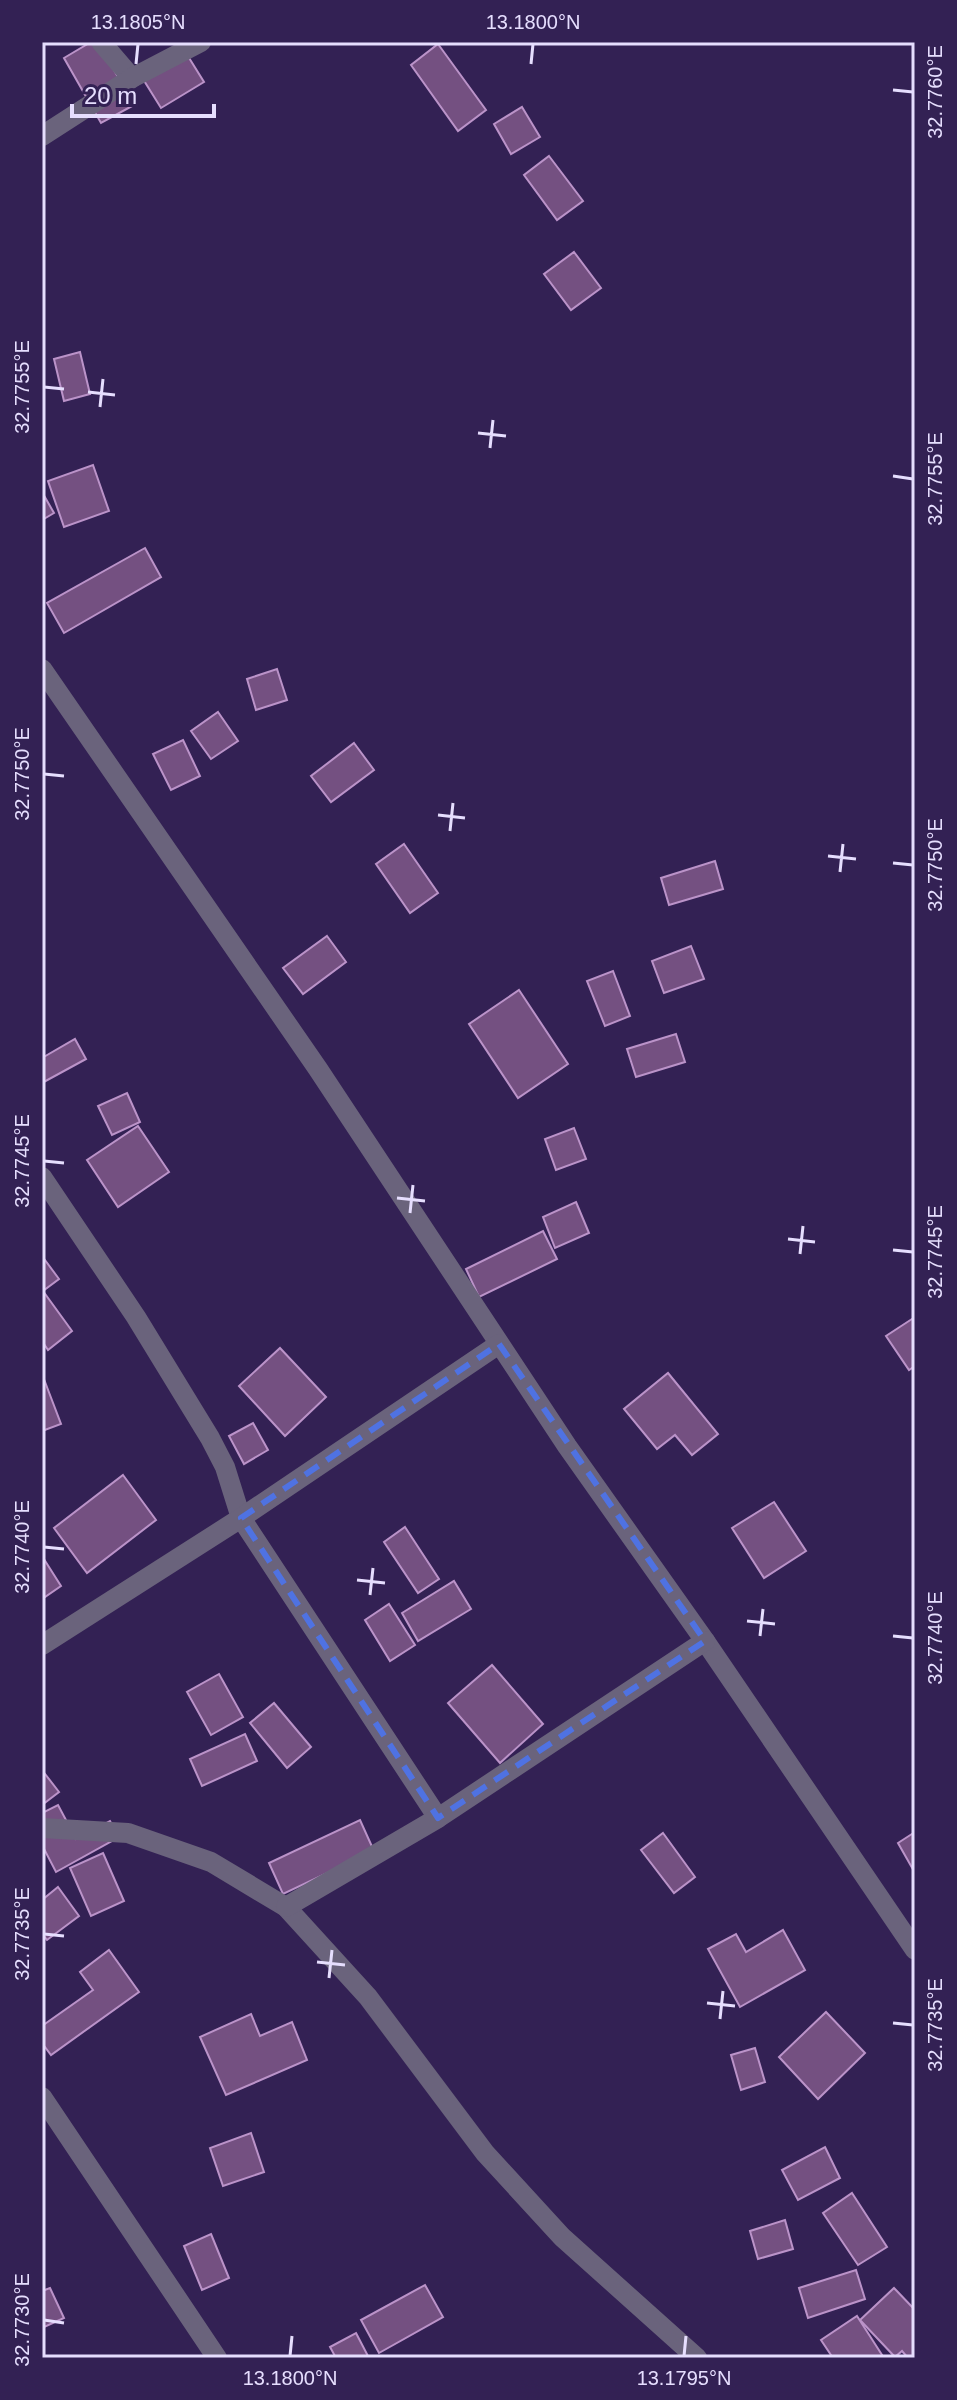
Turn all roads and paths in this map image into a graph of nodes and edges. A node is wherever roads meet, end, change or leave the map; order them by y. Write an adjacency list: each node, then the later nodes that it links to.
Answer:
1 (101, 42): 3 (street)
2 (201, 42): 3 (street)
3 (132, 78): 4 (street)
4 (42, 136)
5 (44, 677): 7 (street)
6 (42, 1177): 8 (street)
7 (499, 1344): 8 (street); 9 (street)
8 (241, 1518): 10 (street); 11 (street)
9 (705, 1641): 11 (street); 14 (street)
10 (42, 1645)
11 (438, 1818): 13 (street)
12 (42, 1828): 13 (street)
13 (286, 1907): 17 (street)
14 (915, 1950)
15 (42, 2097): 16 (street)
16 (217, 2358)
17 (697, 2358)

